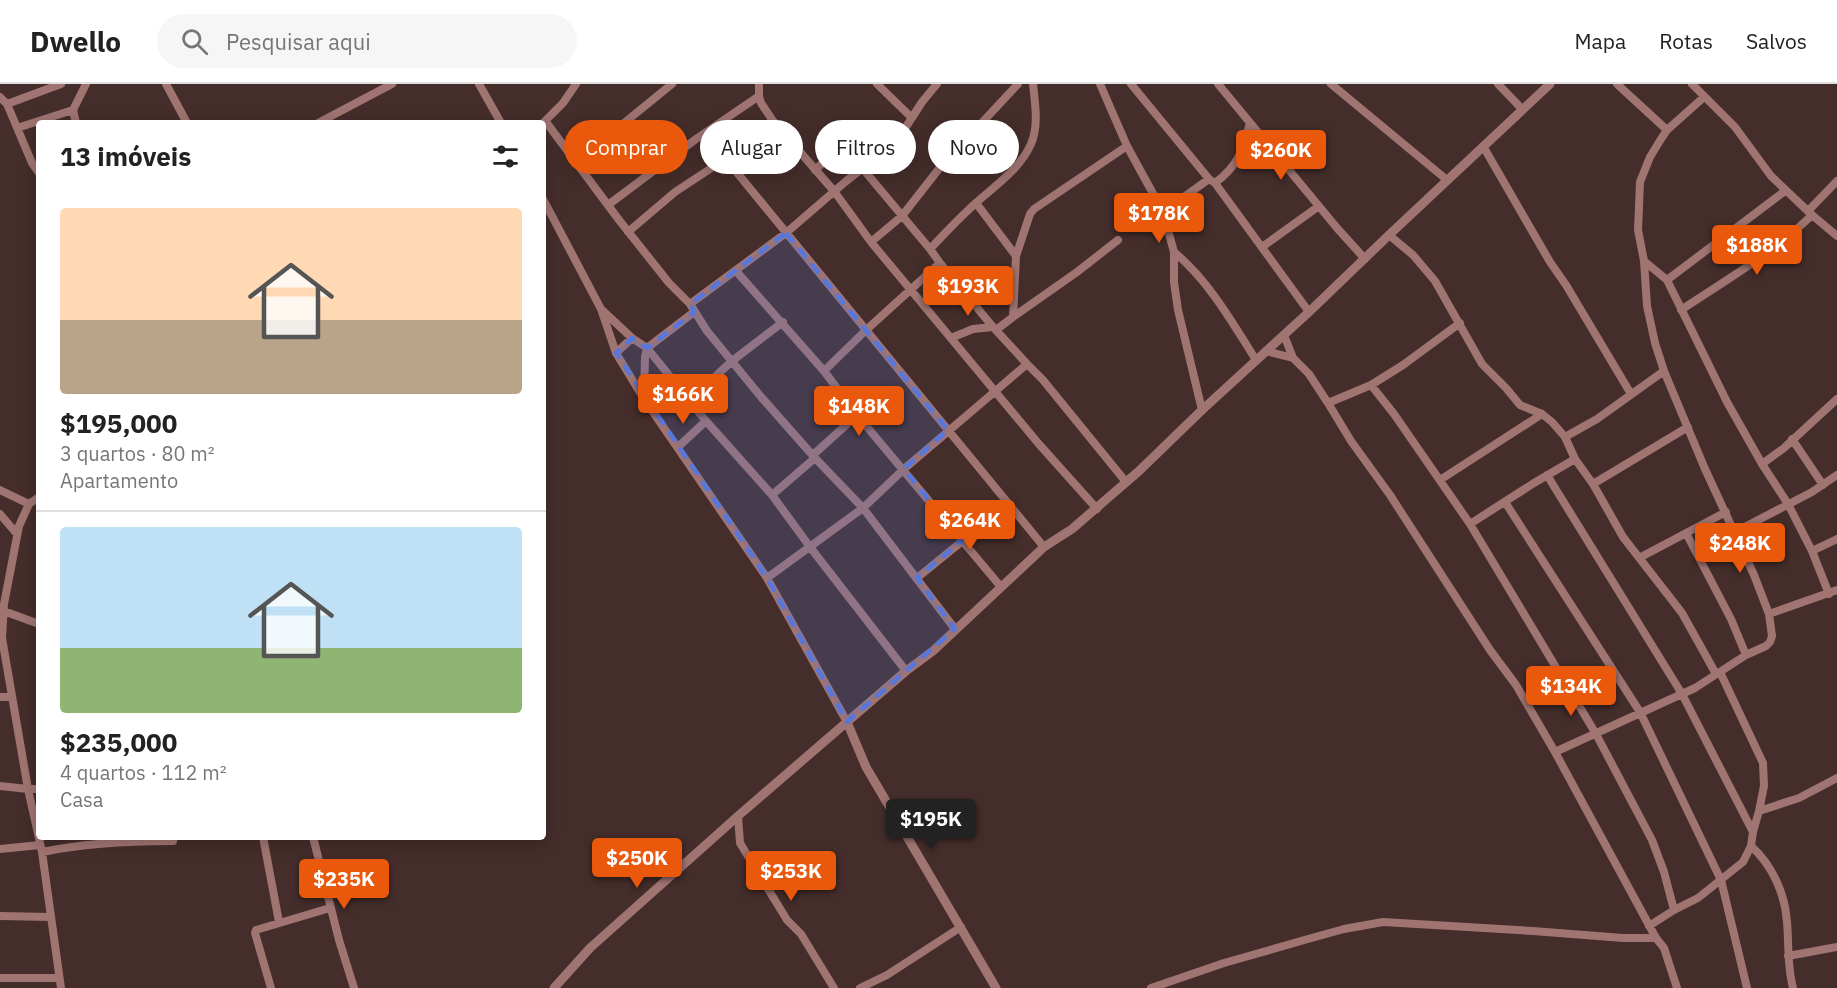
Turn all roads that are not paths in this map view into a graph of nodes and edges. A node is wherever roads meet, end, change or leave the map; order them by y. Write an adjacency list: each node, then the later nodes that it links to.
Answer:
1 (61, 84): 24 (street)
2 (86, 84): 26 (street)
3 (166, 84): 30 (street)
4 (392, 84): 31 (street)
5 (479, 84): 32 (street)
6 (576, 84): 33 (street)
7 (672, 84): 34 (street)
8 (759, 84): 21 (street)
9 (877, 84): 27 (street)
10 (937, 84): 27 (street)
11 (1018, 84): 60 (street)
12 (1034, 84): 54 (street)
13 (1100, 84): 40 (street)
14 (1131, 84): 50 (street)
15 (1218, 84): 36 (street)
16 (1331, 84): 49 (street)
17 (1498, 84): 25 (street)
18 (1550, 84): 25 (street)
19 (1617, 84): 39 (street)
20 (1692, 84): 23 (street)
21 (759, 96): 44 (street); 56 (street)
22 (0, 97): 24 (street)
23 (1704, 97): 39 (street); 53 (street)
24 (7, 104): 38 (street)
25 (1522, 109): 41 (street)
26 (73, 110): 28 (street); 29 (street)
27 (912, 118)
28 (42, 120)
29 (75, 120)
30 (185, 120)
31 (324, 120)
32 (499, 120)
33 (546, 120)
34 (628, 120)
35 (36, 122): 38 (street)
36 (1250, 123): 50 (street); 57 (street)
37 (546, 125): 42 (street)
38 (17, 128): 43 (street)
39 (1667, 130): 72 (street)
40 (1127, 146): 58 (street); 70 (street)
41 (1483, 146): 49 (street); 101 (street)
42 (564, 148)
43 (36, 169)
44 (815, 170)
45 (584, 174): 56 (street)
46 (819, 174): 52 (street)
47 (855, 174): 52 (street)
48 (868, 174): 60 (street)
49 (1447, 180): 63 (street)
50 (1212, 181): 58 (street); 67 (street)
51 (1837, 181): 59 (street)
52 (834, 191): 62 (street); 66 (street)
53 (1785, 191): 59 (street); 75 (street)
54 (976, 203): 68 (street); 70 (street)
55 (546, 204): 78 (street)
56 (608, 205): 61 (street)
57 (1318, 206): 67 (street); 71 (street)
58 (1163, 212): 69 (street)
59 (1810, 213): 64 (street); 79 (street)
60 (902, 216): 66 (street); 68 (street)
61 (628, 232): 62 (street); 77 (street)
62 (786, 233): 74 (street); 86 (street)
63 (1389, 235): 71 (street); 84 (street)
64 (1837, 236)
65 (1118, 240): 82 (street)
66 (871, 242): 76 (street)
67 (1262, 247): 81 (street)
68 (930, 249): 73 (street)
69 (1174, 252): 94 (street); 106 (street)
70 (1016, 256): 82 (street)
71 (1365, 259): 81 (street)
72 (1644, 261): 75 (street); 98 (street)
73 (940, 263): 76 (street); 85 (street)
74 (736, 271): 77 (street); 83 (street)
75 (1667, 280): 79 (street)
76 (911, 290): 86 (street); 89 (street)
77 (690, 304): 80 (street)
78 (601, 309): 88 (street); 92 (street)
79 (1681, 310): 117 (street)
80 (694, 312): 90 (street); 95 (street)
81 (1309, 312): 87 (street)
82 (1013, 317): 85 (street)
83 (783, 322): 95 (street); 97 (street)
84 (1460, 323): 99 (street); 107 (street)
85 (994, 329): 89 (street); 96 (street)
86 (865, 331): 97 (street); 111 (street)
87 (1284, 335): 91 (street); 93 (street)
88 (632, 338): 90 (street); 92 (street)
89 (951, 338): 100 (street)
90 (647, 348): 102 (street); 104 (street)
91 (1266, 351): 93 (street); 94 (street)
92 (616, 353): 102 (street)
93 (1293, 358): 105 (street)
94 (1256, 360): 106 (street)
95 (732, 361): 104 (street); 115 (street)
96 (1027, 364): 100 (street); 122 (street)
97 (825, 371): 108 (street)
98 (1665, 371): 101 (street); 110 (street)
99 (1371, 385): 105 (street); 121 (street)
100 (995, 390): 111 (street); 133 (street)
101 (1631, 394): 112 (street)
102 (644, 399): 114 (street)
103 (1837, 399): 113 (street)
104 (690, 400): 109 (street)
105 (1328, 403): 164 (street)
106 (1202, 410): 122 (street)
107 (1542, 414): 112 (street); 121 (street)
108 (857, 415): 115 (street); 118 (street)
109 (706, 421): 114 (street); 126 (street)
110 (1688, 427): 123 (street); 134 (street)
111 (948, 430): 118 (street); 130 (street)
112 (1565, 437): 116 (street)
113 (1792, 439): 117 (street); 124 (street)
114 (678, 447): 146 (street)
115 (814, 457): 126 (street); 132 (street)
116 (1575, 459): 120 (street); 123 (street)
117 (1762, 464): 131 (street)
118 (904, 469): 132 (street); 141 (street)
119 (1837, 475): 124 (street)
120 (1547, 476): 128 (street); 158 (street)
121 (1440, 480): 136 (street)
122 (1126, 482): 133 (street)
123 (1593, 484): 145 (street)
124 (1822, 485): 131 (street)
125 (0, 490): 129 (street)
126 (772, 495): 143 (street)
127 (36, 499): 129 (street)
128 (1505, 502): 136 (street); 161 (street)
129 (29, 504): 139 (street)
130 (1008, 504): 141 (street); 142 (street)
131 (1788, 504): 137 (street); 144 (street)
132 (863, 508): 143 (street); 147 (street)
133 (1096, 509): 142 (street)
134 (1726, 512): 137 (street); 138 (street)
135 (0, 514): 139 (street)
136 (1470, 524): 163 (street)
137 (1735, 532): 152 (street)
138 (1686, 533): 145 (street); 155 (street)
139 (17, 534): 151 (street)
140 (1837, 539): 144 (street)
141 (963, 541): 147 (street); 148 (street)
142 (1044, 547): 148 (street)
143 (810, 548): 146 (street); 156 (street)
144 (1812, 551): 150 (street)
145 (1639, 558): 157 (street)
146 (767, 578): 162 (street)
147 (917, 578): 154 (street)
148 (1001, 587): 154 (street)
149 (1837, 590): 150 (street)
150 (1829, 594): 152 (street)
151 (2, 610): 153 (street); 160 (street)
152 (1769, 614): 155 (street)
153 (36, 623)
154 (955, 629): 156 (street)
155 (1746, 655): 157 (street)
156 (906, 671): 162 (street)
157 (1718, 673): 158 (street); 169 (street)
158 (1682, 694): 161 (street); 172 (street)
159 (0, 697): 160 (street)
160 (11, 697): 167 (street)
161 (1640, 712): 163 (street); 180 (street)
162 (847, 722): 170 (street); 187 (street)
163 (1596, 734): 164 (street); 182 (street)
164 (1555, 752): 186 (street)
165 (1837, 778): 169 (street)
166 (0, 786): 167 (street)
167 (27, 789): 168 (street); 171 (street)
168 (36, 789)
169 (1759, 811): 172 (street)
170 (738, 816): 196 (street); 197 (street)
171 (36, 828)
172 (1753, 832): 177 (street)
173 (39, 840): 179 (street)
174 (264, 840): 185 (street)
175 (314, 840): 181 (street)
176 (173, 841): 179 (street)
177 (1751, 846): 180 (street); 190 (street)
178 (0, 849): 179 (street)
179 (41, 849): 184 (street)
180 (1721, 880): 182 (street); 202 (street)
181 (330, 908): 185 (street); 195 (street)
182 (1674, 910): 186 (street)
183 (0, 916): 184 (street)
184 (50, 917): 192 (street)
185 (279, 922): 194 (street)
186 (1649, 926): 188 (street)
187 (961, 927): 198 (street); 199 (street)
188 (1656, 938): 200 (street); 201 (street)
189 (1837, 947): 190 (street)
190 (1788, 956): 203 (street)
191 (0, 978): 192 (street)
192 (59, 978): 193 (street)
193 (61, 988)
194 (271, 988)
195 (354, 988)
196 (554, 988)
197 (834, 988)
198 (860, 988)
199 (996, 988)
200 (1151, 988)
201 (1677, 988)
202 (1747, 988)
203 (1793, 988)

